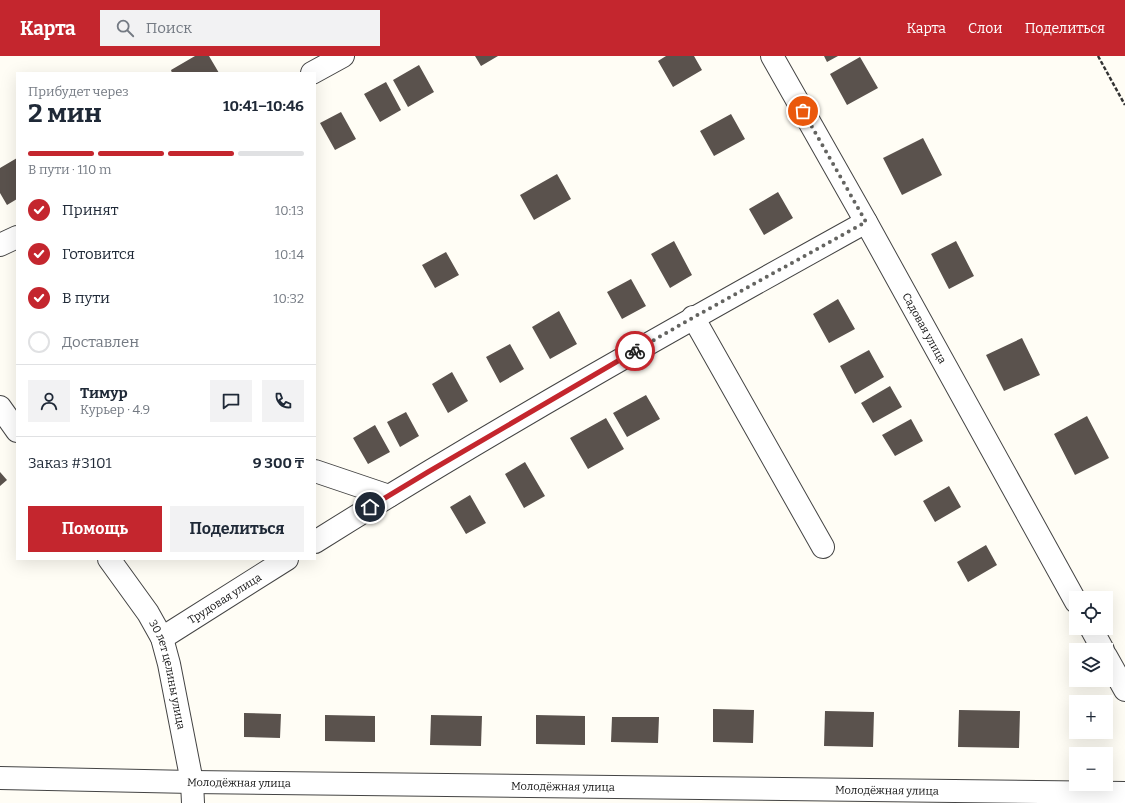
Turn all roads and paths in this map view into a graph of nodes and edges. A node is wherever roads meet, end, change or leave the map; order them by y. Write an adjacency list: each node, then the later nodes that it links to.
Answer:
1 (343, 56): 4 (street)
2 (772, 56): 6 (street, Садовая улица)
3 (1098, 56): 5 (path)
4 (314, 72)
5 (1125, 105)
6 (866, 222): 9 (street); 18 (street, Садовая улица)
7 (16, 237): 8 (street)
8 (0, 245)
9 (694, 317): 13 (street); 15 (street)
10 (0, 407): 11 (street)
11 (16, 430)
12 (316, 471): 13 (street)
13 (389, 496): 14 (street)
14 (316, 541)
15 (824, 547)
16 (110, 560): 19 (street, 30 лет целины улица)
17 (285, 560): 19 (street, Трудовая улица)
18 (1070, 591)
19 (162, 638): 23 (street, 30 лет целины улица)
20 (1113, 669): 21 (street)
21 (1125, 690)
22 (0, 778): 23 (street, Молодёжная улица)
23 (193, 793): 24 (street, Молодёжная улица)
24 (1125, 793)

